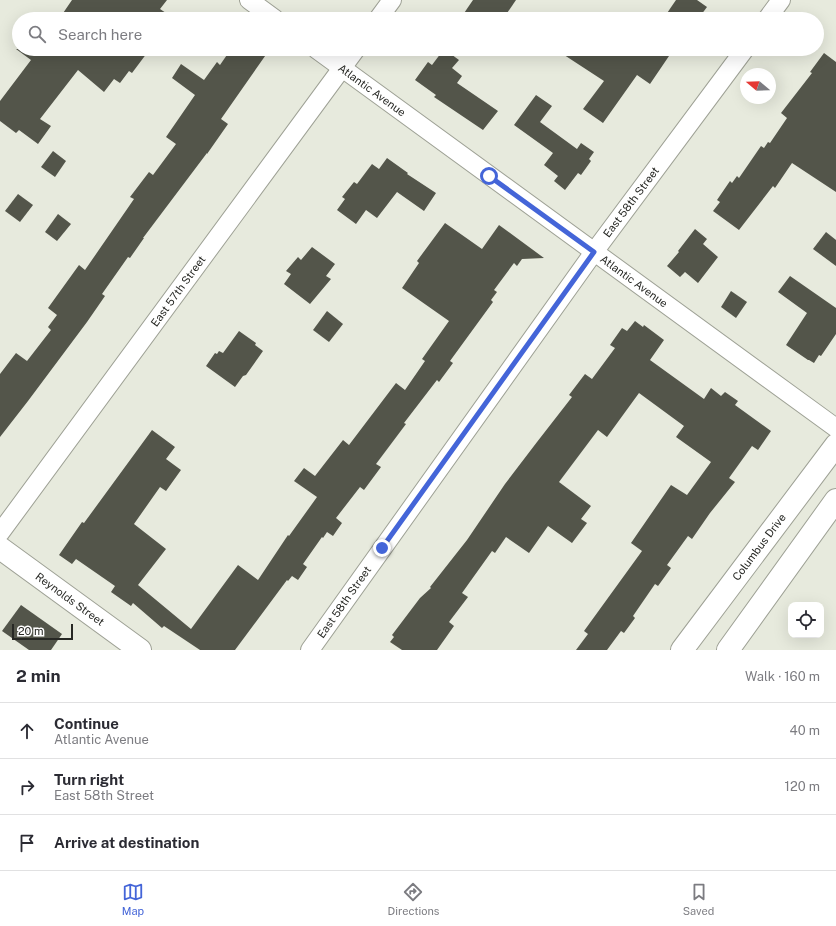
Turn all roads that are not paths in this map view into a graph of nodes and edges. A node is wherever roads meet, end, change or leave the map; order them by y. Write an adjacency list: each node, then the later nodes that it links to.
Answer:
1 (249, 0): 4 (street)
2 (392, 0): 5 (street)
3 (781, 0): 6 (street)
4 (265, 12)
5 (383, 12)
6 (772, 12)
7 (326, 56): 10 (street, Atlantic Avenue)
8 (351, 56): 10 (street, East 57th Street)
9 (740, 56): 11 (street, East 58th Street)
10 (342, 68): 11 (street, Atlantic Avenue); 15 (street, East 57th Street)
11 (594, 252): 12 (street, Atlantic Avenue); 18 (street, East 58th Street)
12 (836, 428)
13 (836, 445): 19 (street, Columbus Drive)
14 (836, 500): 20 (street)
15 (0, 533)
16 (0, 548): 17 (street, Reynolds Street)
17 (140, 650)
18 (310, 650)
19 (682, 650)
20 (728, 650)

